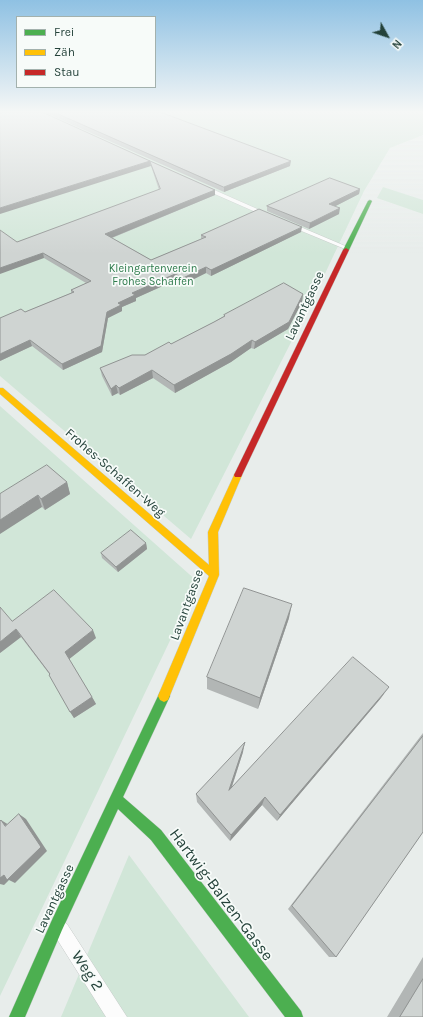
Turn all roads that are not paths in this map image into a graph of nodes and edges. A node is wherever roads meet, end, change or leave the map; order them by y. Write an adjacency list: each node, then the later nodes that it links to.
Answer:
1 (196, 184): 3 (lane)
2 (370, 200): 5 (street, Lavantgasse)
3 (272, 217)
4 (279, 220): 5 (lane)
5 (347, 248): 7 (street, Lavantgasse)
6 (0, 390): 7 (street, Frohes-Schaffen-Weg)
7 (214, 575): 8 (street, Lavantgasse)
8 (116, 799): 9 (street, Lavantgasse); 12 (street, Hartwig-Balzen-Gasse)
9 (57, 925): 10 (street, Lavantgasse); 11 (lane, Weg 2)
10 (17, 1017)
11 (117, 1017)
12 (295, 1017)

